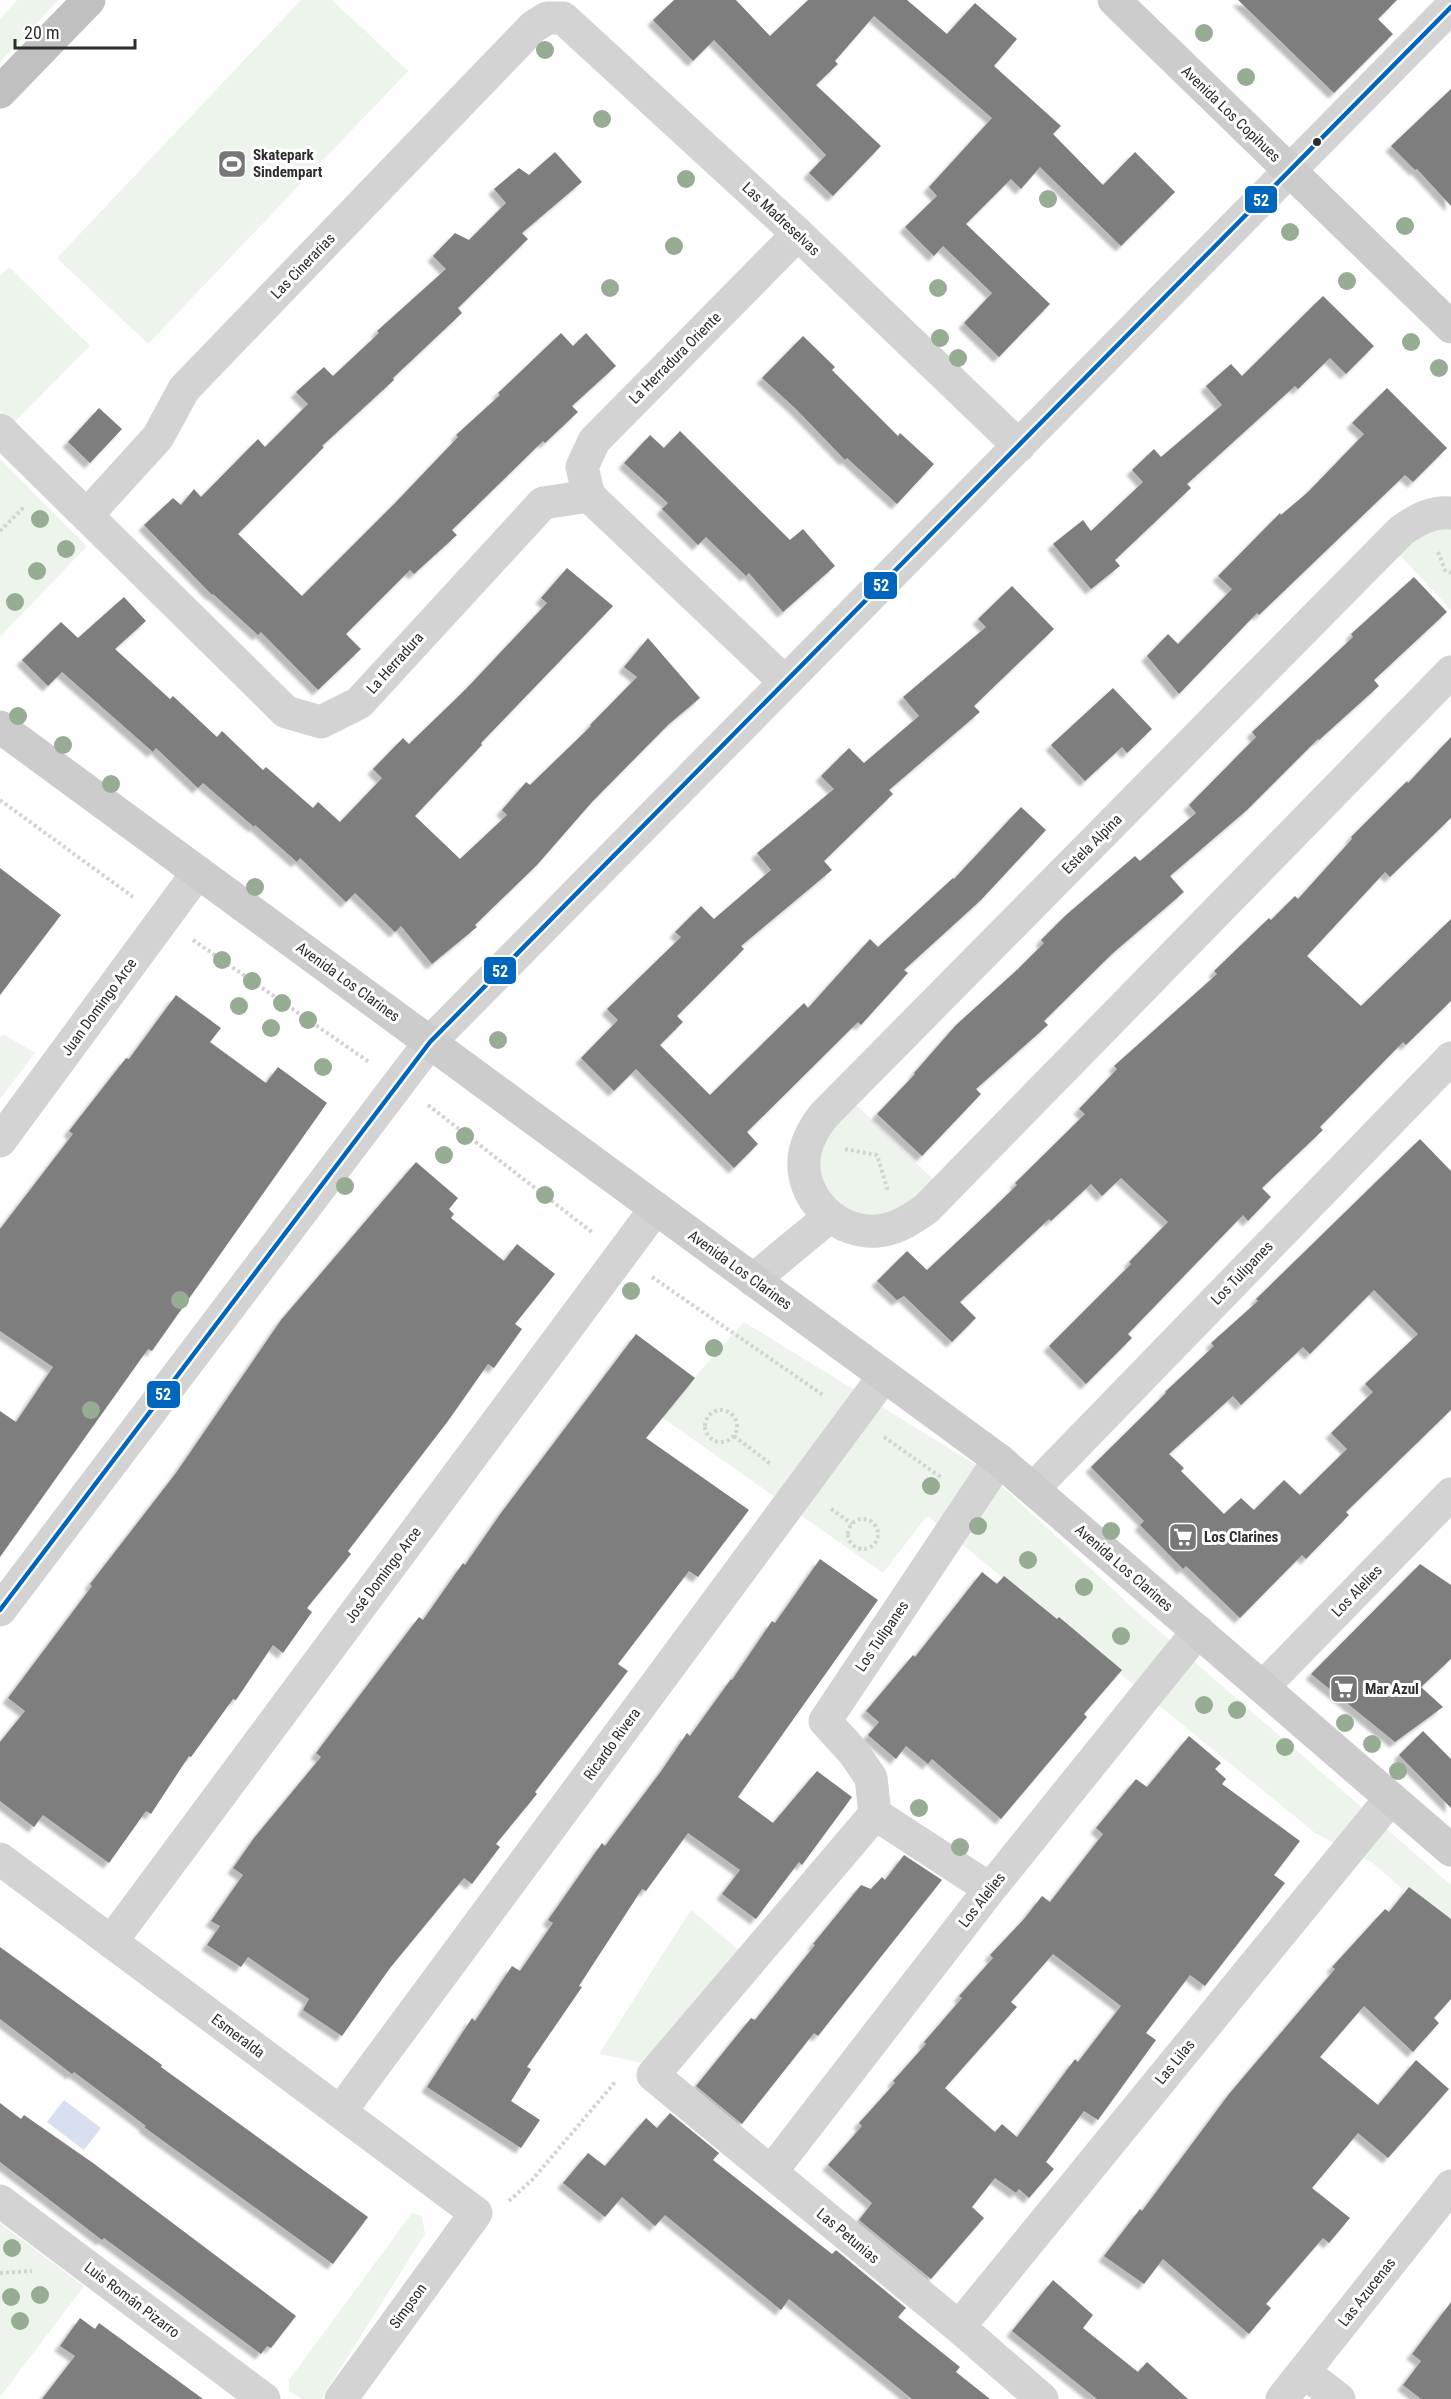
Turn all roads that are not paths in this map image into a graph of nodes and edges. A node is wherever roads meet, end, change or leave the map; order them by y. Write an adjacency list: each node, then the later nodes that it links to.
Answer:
1 (90, 0): 5 (highway)
2 (1114, 0): 6 (main road, Avenida Los Copihues)
3 (1451, 7): 6 (street)
4 (533, 27): 7 (street, Las Madreselvas); 13 (street, Las Cinerarias)
5 (0, 92)
6 (1290, 171): 8 (main road, Avenida Los Copihues); 10 (street)
7 (798, 234): 10 (street, Las Madreselvas); 11 (street, La Herradura Oriente)
8 (1451, 327)
9 (0, 430): 13 (street, La Herradura)
10 (1018, 446): 15 (street)
11 (589, 496): 13 (street, La Herradura); 15 (street)
12 (1451, 513): 22 (street, Estela Alpina)
13 (87, 515)
14 (1451, 672): 22 (street, Estela Alpina)
15 (785, 682): 18 (street)
16 (0, 727): 17 (main road, Avenida Los Clarines)
17 (198, 872): 18 (main road, Avenida Los Clarines); 20 (street, Juan Domingo Arce)
18 (430, 1042): 21 (main road, Avenida Los Clarines); 28 (street)
19 (1451, 1058): 26 (street, Los Tulipanes)
20 (0, 1141)
21 (656, 1208): 23 (main road, Avenida Los Clarines); 36 (street, José Domingo Arce)
22 (829, 1216): 23 (street)
23 (753, 1280): 24 (main road, Avenida Los Clarines)
24 (884, 1376): 25 (main road, Avenida Los Clarines); 37 (street, Ricardo Rivera)
25 (999, 1460): 26 (main road, Avenida Los Clarines); 32 (street, Los Tulipanes)
26 (1033, 1489): 29 (main road, Avenida Los Clarines)
27 (1451, 1494): 30 (street, Los Alelies)
28 (0, 1610)
29 (1198, 1631): 30 (main road, Avenida Los Clarines); 35 (street, Los Alelies)
30 (1263, 1687): 31 (main road, Avenida Los Clarines)
31 (1391, 1798): 33 (main road, Avenida Los Clarines); 42 (street, Las Lilas)
32 (875, 1814): 35 (street); 38 (street, Las Petunias)
33 (1451, 1850)
34 (0, 1859): 36 (street, Esmeralda)
35 (990, 1888): 38 (street, Los Alelies)
36 (111, 1942): 37 (street, Esmeralda)
37 (340, 2112): 41 (street, Esmeralda)
38 (771, 2172): 42 (street, Las Petunias)
39 (1451, 2186): 43 (street, Las Azucenas)
40 (0, 2201): 44 (street, Luis Román Pizarro)
41 (476, 2213): 45 (street, Simpson)
42 (959, 2327): 46 (street, Las Petunias)
43 (1304, 2372): 47 (street, Las Azucenas); 48 (street)
44 (264, 2399)
45 (340, 2399)
46 (1042, 2399)
47 (1282, 2399)
48 (1339, 2399)

